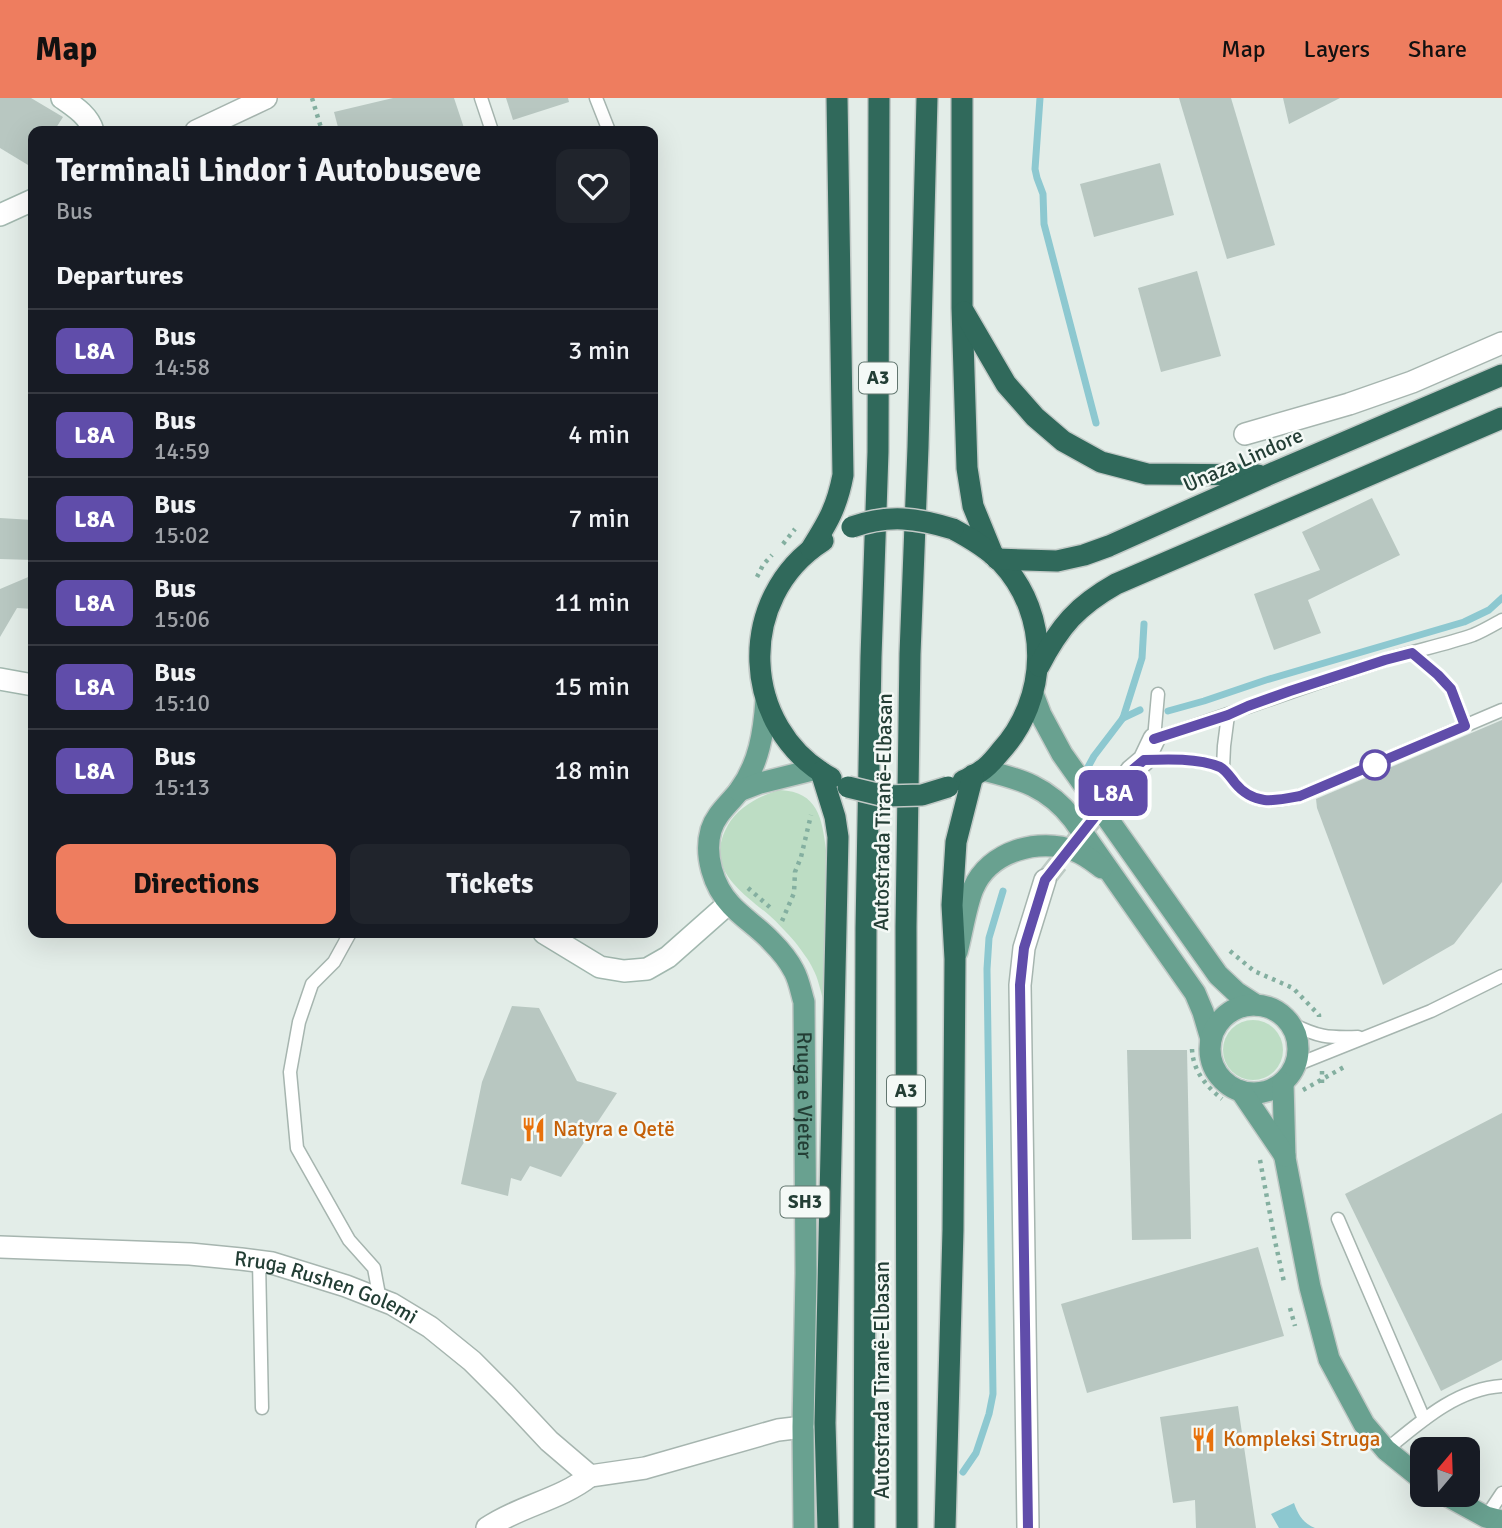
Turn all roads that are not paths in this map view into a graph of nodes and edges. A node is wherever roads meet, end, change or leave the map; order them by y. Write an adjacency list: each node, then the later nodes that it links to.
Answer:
1 (62, 98): 9 (street)
2 (266, 98): 10 (street)
3 (481, 98): 11 (lane)
4 (596, 98): 12 (lane)
5 (837, 98): 21 (highway)
6 (879, 98): 73 (highway, Autostrada Tiranë-Elbasan / A3)
7 (927, 98): 74 (highway, Autostrada Tiranë-Elbasan / A3)
8 (961, 98): 15 (highway)
9 (91, 126)
10 (207, 126)
11 (490, 126)
12 (608, 126)
13 (28, 202): 14 (street)
14 (0, 215)
15 (961, 308): 20 (highway); 22 (highway)
16 (1502, 343): 19 (street)
17 (1502, 375): 20 (highway, Unaza Lindore)
18 (1502, 418): 25 (highway)
19 (1245, 434)
20 (1268, 475): 22 (highway, Unaza Lindore)
21 (811, 548): 22 (highway, bridge); 30 (highway)
22 (995, 557): 25 (highway)
23 (1502, 620): 24 (lane)
24 (1412, 653): 32 (lane); 33 (lane)
25 (1039, 666): 28 (highway)
26 (0, 679): 27 (street)
27 (28, 683)
28 (1033, 694): 38 (highway); 47 (main road)
29 (1158, 694): 34 (lane)
30 (766, 699): 37 (highway); 39 (main road, Rruga e Vjeter / SH3)
31 (1502, 710): 33 (lane)
32 (1228, 715): 34 (lane); 36 (lane)
33 (1465, 726): 36 (lane)
34 (1154, 739): 35 (street)
35 (1137, 765): 36 (lane)
36 (1223, 768)
37 (818, 771): 38 (highway, bridge); 39 (main road); 72 (highway)
38 (978, 773): 40 (main road); 45 (highway)
39 (739, 791): 42 (main road, Rruga e Vjeter / SH3)
40 (1110, 873): 45 (main road); 50 (main road)
41 (1045, 880): 75 (street)
42 (729, 903): 44 (street); 62 (main road, Rruga e Vjeter / SH3)
43 (347, 938): 58 (lane)
44 (552, 938)
45 (955, 959): 69 (highway)
46 (1502, 976): 49 (lane)
47 (1256, 1005): 48 (main road); 50 (main road)
48 (1290, 1023): 49 (lane); 51 (main road)
49 (1369, 1036): 51 (lane)
50 (1201, 1038): 53 (main road)
51 (1296, 1065): 52 (main road)
52 (1291, 1087): 53 (main road); 54 (main road)
53 (1234, 1098): 54 (main road)
54 (1285, 1158): 63 (main road)
55 (1338, 1219): 61 (lane)
56 (0, 1247): 57 (street, Rruga Rushen Golemi)
57 (259, 1261): 58 (street, Rruga Rushen Golemi); 60 (lane)
58 (380, 1300): 65 (street, Rruga Rushen Golemi)
59 (1502, 1386): 61 (lane)
60 (262, 1408)
61 (1424, 1419): 63 (lane)
62 (803, 1427): 65 (street); 71 (main road, Rruga e Vjeter / SH3)
63 (1386, 1450): 64 (main road)
64 (1410, 1471)
65 (590, 1476): 70 (street)
66 (1502, 1493): 68 (lane)
67 (1470, 1507): 68 (main road)
68 (1494, 1519)
69 (946, 1522)
70 (486, 1528)
71 (804, 1528)
72 (828, 1528)
73 (864, 1528)
74 (907, 1528)
75 (1028, 1528)

